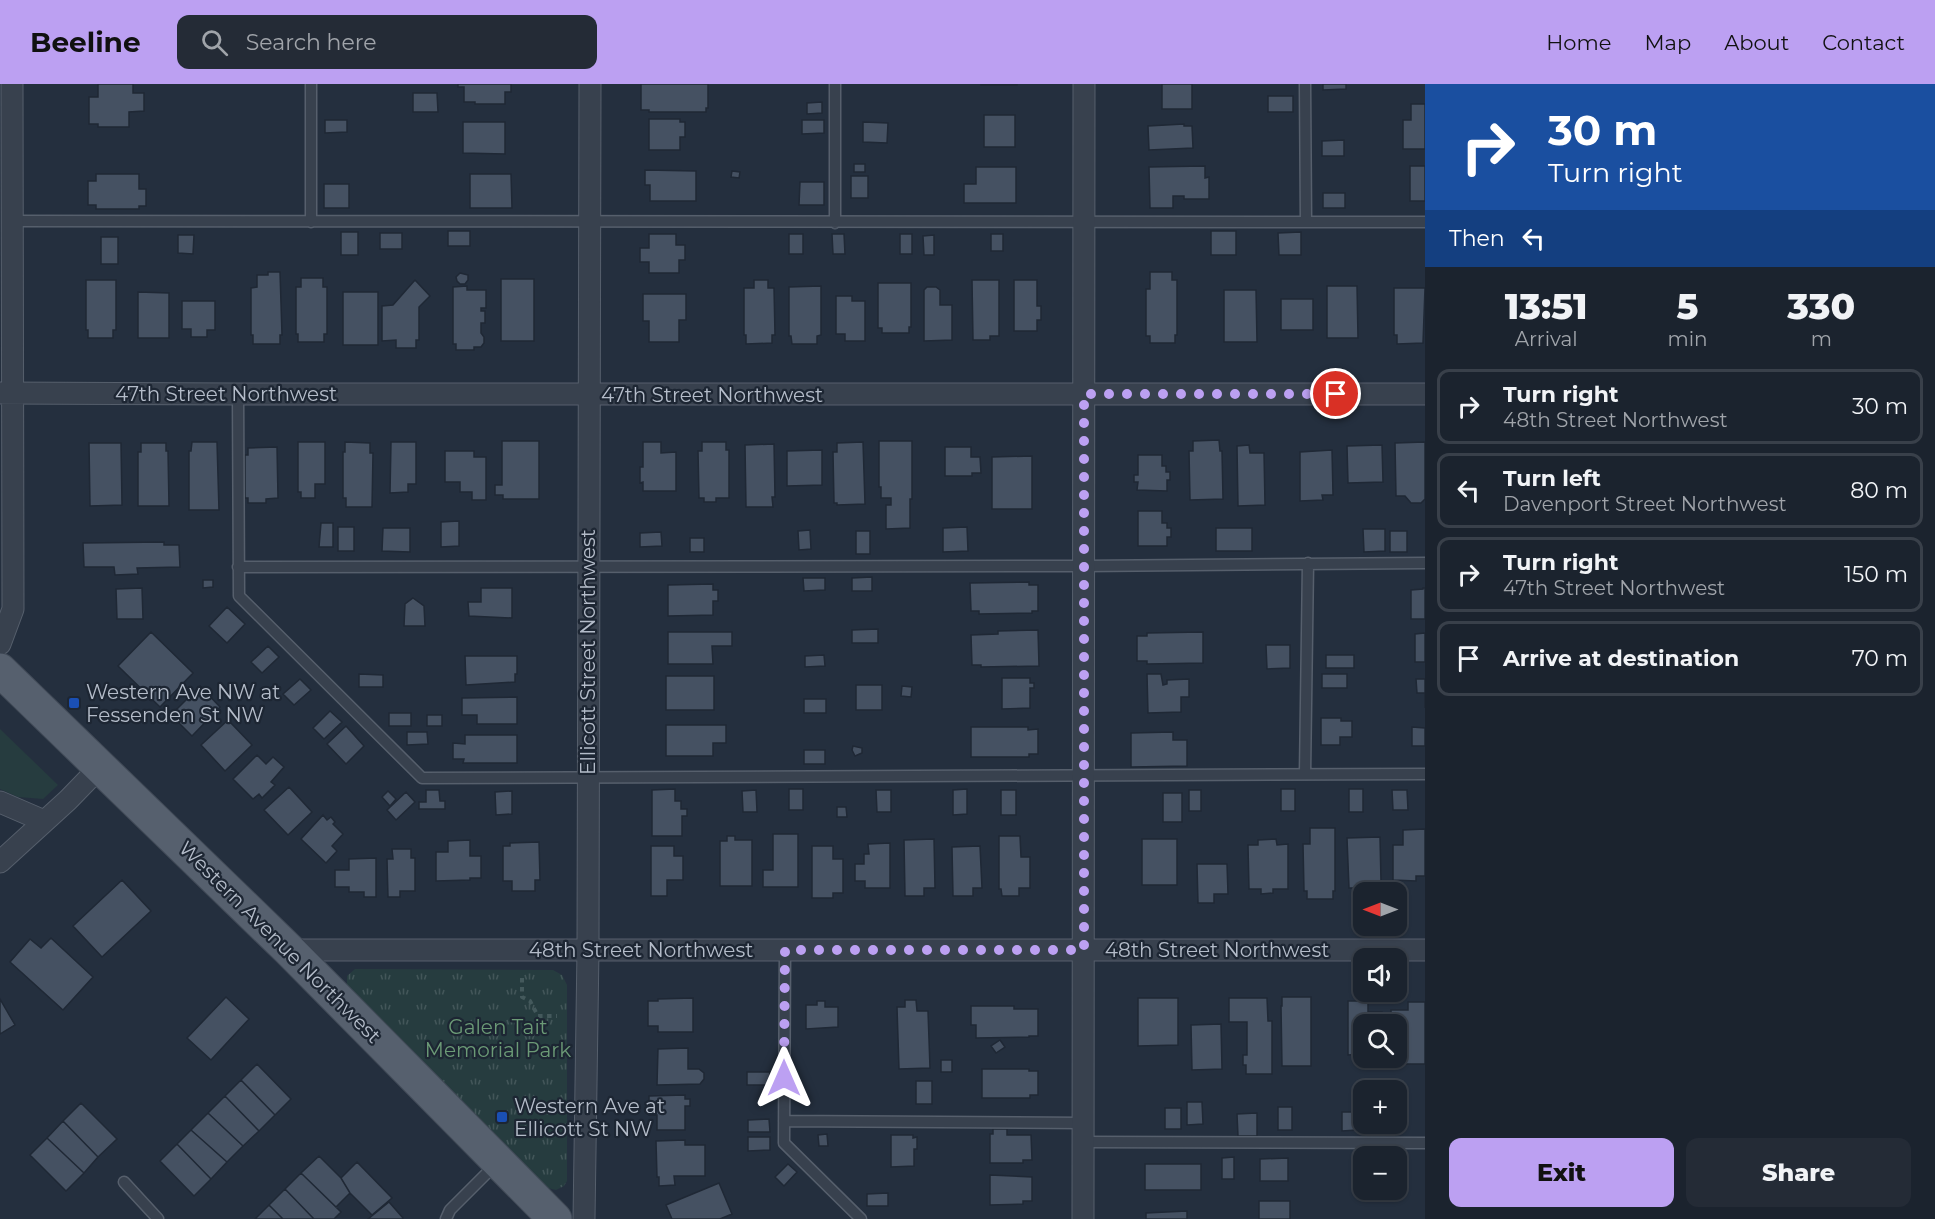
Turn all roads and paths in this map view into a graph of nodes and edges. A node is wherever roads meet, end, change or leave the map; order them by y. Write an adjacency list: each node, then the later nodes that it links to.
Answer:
1 (12, 84): 7 (street)
2 (311, 84): 8 (lane)
3 (590, 84): 11 (street, Ellicott Street Northwest)
4 (835, 84): 12 (lane)
5 (1084, 84): 13 (street)
6 (1305, 84): 9 (lane)
7 (12, 221): 8 (lane); 14 (street)
8 (311, 222): 11 (lane)
9 (1306, 222): 10 (lane); 13 (lane)
10 (1425, 222)
11 (590, 223): 12 (lane); 18 (street, Ellicott Street Northwest)
12 (835, 223): 13 (lane)
13 (1084, 223): 16 (street)
14 (6, 393): 15 (street, 47th Street Northwest); 24 (street)
15 (238, 394): 18 (street, 47th Street Northwest); 23 (lane)
16 (1084, 394): 17 (street, 47th Street Northwest); 18 (street, 47th Street Northwest); 22 (street)
17 (1425, 394)
18 (589, 395): 21 (street, Ellicott Street Northwest)
19 (1308, 563): 20 (lane); 22 (lane); 27 (lane)
20 (1425, 563)
21 (589, 565): 22 (lane); 23 (lane); 30 (street, Ellicott Street Northwest)
22 (1084, 566): 29 (street)
23 (238, 567): 30 (lane)
24 (0, 644)
25 (0, 670): 26 (main road, Western Avenue Northwest)
26 (101, 766): 32 (street); 34 (main road, Western Avenue Northwest)
27 (1305, 774): 28 (lane); 29 (lane)
28 (1425, 774)
29 (1084, 775): 30 (lane); 37 (street)
30 (588, 778): 35 (street, Ellicott Street Northwest)
31 (0, 802): 32 (street)
32 (44, 821): 33 (street)
33 (0, 862)
34 (289, 950): 35 (street, 48th Street Northwest); 44 (main road, Western Avenue Northwest)
35 (588, 950): 36 (street, 48th Street Northwest); 49 (street, Ellicott Street Northwest)
36 (785, 950): 37 (street, 48th Street Northwest); 41 (lane)
37 (1084, 950): 38 (street, 48th Street Northwest); 42 (street)
38 (1425, 950)
39 (522, 978): 40 (path)
40 (557, 1017)
41 (784, 1121): 42 (lane); 50 (lane)
42 (1083, 1132): 43 (lane); 51 (street)
43 (1425, 1143)
44 (498, 1161): 47 (lane); 48 (main road, Western Avenue Northwest)
45 (124, 1182): 46 (lane)
46 (158, 1219)
47 (446, 1219)
48 (555, 1219)
49 (584, 1219)
50 (861, 1219)
51 (1083, 1219)

